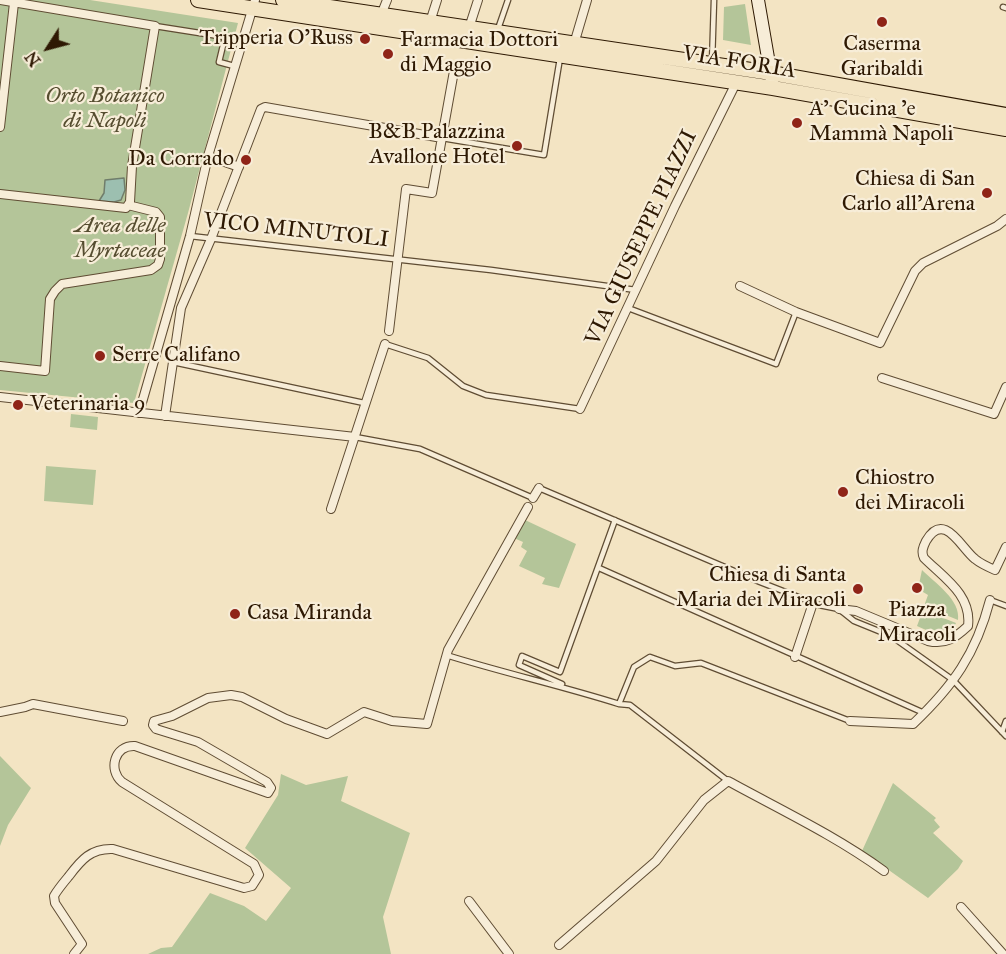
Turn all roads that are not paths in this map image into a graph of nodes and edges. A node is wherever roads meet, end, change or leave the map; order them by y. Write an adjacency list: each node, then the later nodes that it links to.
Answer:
1 (0, 0): 11 (street)
2 (198, 0): 12 (main road, VIA FORIA)
3 (283, 0): 13 (main road, VIA FORIA)
4 (387, 0): 13 (street)
5 (437, 0): 14 (street)
6 (478, 0): 16 (street)
7 (508, 0): 17 (lane)
8 (587, 0): 18 (street)
9 (714, 0): 20 (lane)
10 (759, 0): 23 (main road)
11 (14, 3): 15 (street); 28 (street)
12 (253, 4): 16 (main road, VIA FORIA); 21 (street)
13 (381, 15): 14 (main road, VIA FORIA)
14 (430, 22): 16 (main road, VIA FORIA)
15 (155, 26): 21 (lane); 34 (street)
16 (467, 35): 17 (main road, VIA FORIA)
17 (495, 39): 18 (main road, VIA FORIA); 19 (main road, VIA FORIA)
18 (574, 44): 20 (main road, VIA FORIA)
19 (560, 56): 24 (main road, VIA FORIA); 30 (lane)
20 (712, 65): 23 (main road, VIA FORIA); 24 (lane)
21 (234, 66): 31 (street)
22 (454, 71): 30 (street)
23 (771, 74): 26 (main road); 27 (main road, VIA FORIA)
24 (711, 80): 25 (main road, VIA FORIA)
25 (736, 83): 26 (main road, VIA FORIA); 40 (street, VIA GIUSEPPE PIAZZI)
26 (773, 88): 29 (main road, VIA FORIA)
27 (1006, 115)
28 (0, 127)
29 (1006, 129)
30 (442, 138): 32 (street); 38 (street)
31 (208, 156): 32 (street); 36 (street)
32 (239, 167): 37 (street)
33 (0, 194): 34 (street)
34 (129, 205): 48 (street)
35 (1006, 219): 44 (street)
36 (190, 236): 37 (lane, VICO MINUTOLI); 41 (street)
37 (212, 239): 38 (lane, VICO MINUTOLI); 42 (street)
38 (398, 259): 40 (lane, VICO MINUTOLI); 45 (street)
39 (740, 286): 44 (street)
40 (636, 290): 43 (street, VIA GIUSEPPE PIAZZI)
41 (170, 305): 42 (street); 54 (street)
42 (181, 308): 47 (street)
43 (628, 308): 44 (lane); 53 (street, VIA GIUSEPPE PIAZZI)
44 (796, 312)
45 (389, 331)
46 (385, 344): 52 (street); 53 (lane)
47 (172, 362): 52 (lane); 55 (street)
48 (0, 366)
49 (882, 378): 50 (street)
50 (1006, 387)
51 (0, 397): 54 (street)
52 (364, 403): 56 (street)
53 (580, 409)
54 (139, 413): 55 (street)
55 (165, 416): 56 (street)
56 (355, 437): 58 (lane); 60 (street)
57 (539, 488): 58 (street); 61 (lane)
58 (533, 498)
59 (528, 507): 70 (street)
60 (331, 509)
61 (615, 520): 63 (lane); 65 (lane)
62 (1006, 547): 68 (street)
63 (598, 568): 71 (lane); 73 (lane)
64 (990, 600): 66 (lane); 69 (street)
65 (813, 603): 67 (lane); 71 (street)
66 (1006, 606)
67 (839, 609): 68 (street); 72 (lane)
68 (968, 624): 69 (street)
69 (981, 628): 72 (street)
70 (446, 655): 73 (lane); 86 (street)
71 (795, 657): 76 (lane)
72 (953, 680): 76 (street); 80 (lane)
73 (570, 689): 74 (lane)
74 (619, 704): 78 (lane); 81 (lane)
75 (0, 712): 77 (street)
76 (924, 713): 78 (street)
77 (123, 721)
78 (850, 721)
79 (1006, 721): 80 (lane)
80 (1004, 734)
81 (728, 782): 82 (street); 85 (street)
82 (884, 871)
83 (468, 901): 87 (street)
84 (961, 907): 88 (street)
85 (559, 945)
86 (74, 954)
87 (509, 954)
88 (1003, 954)

